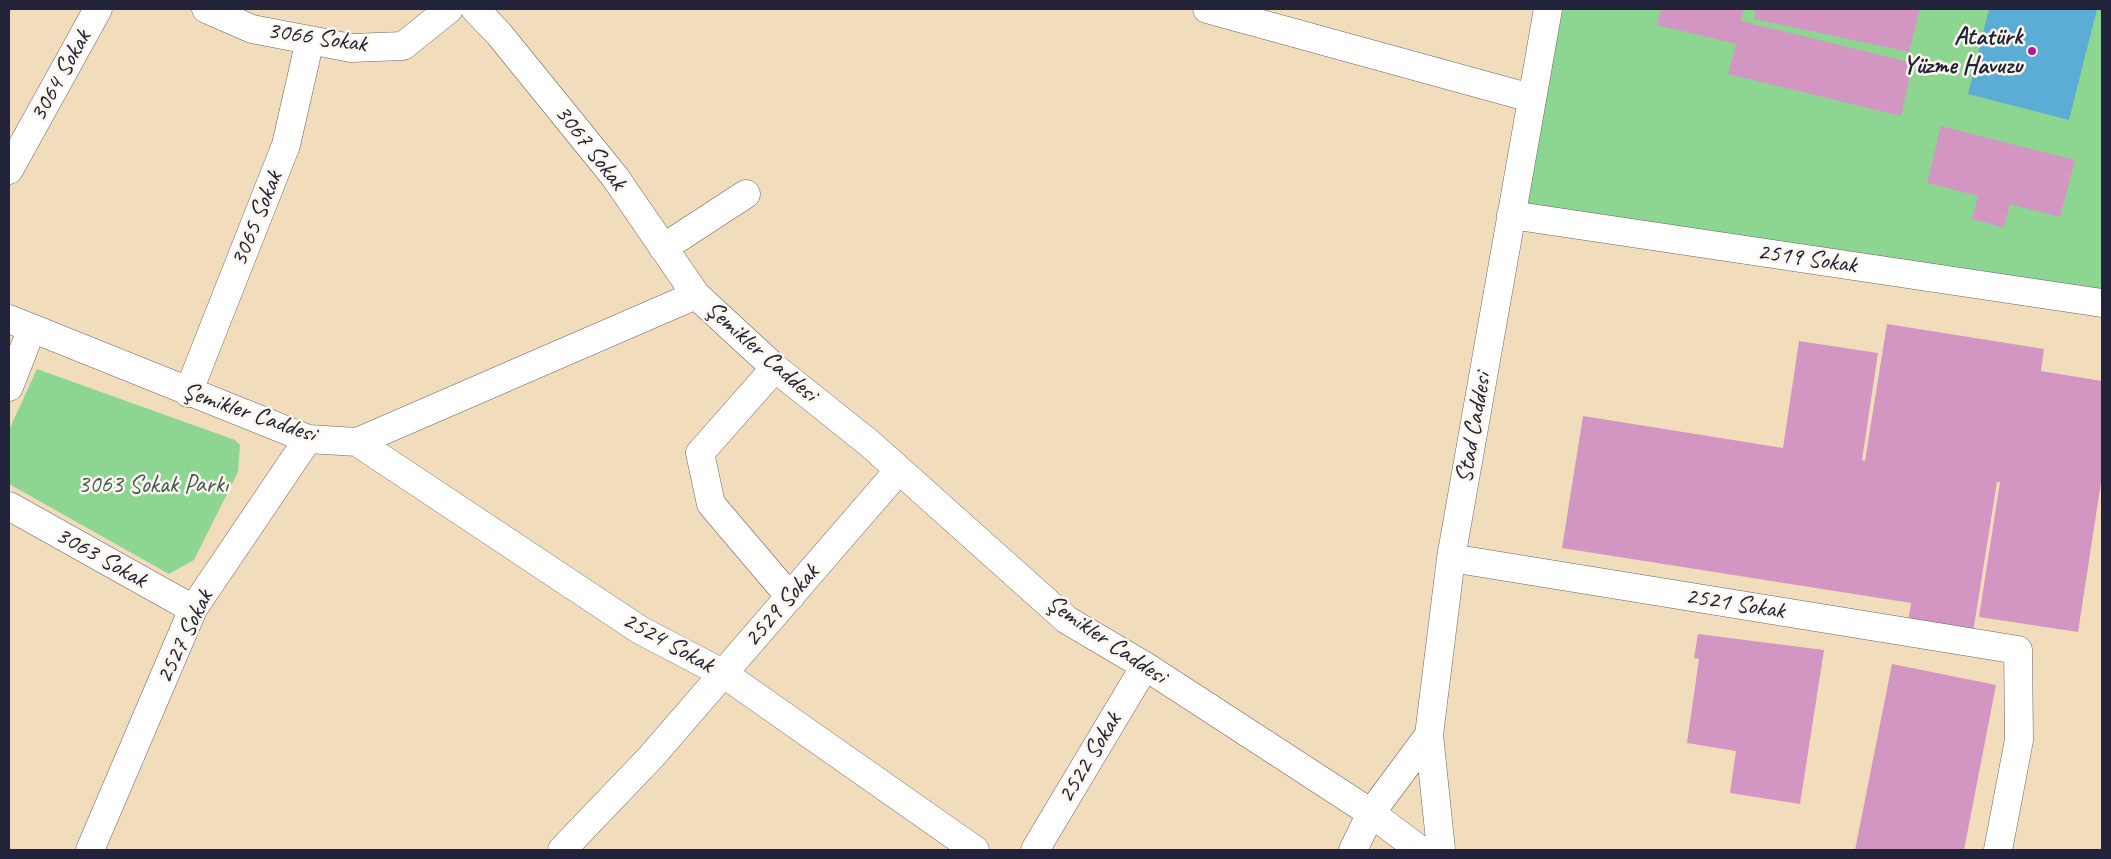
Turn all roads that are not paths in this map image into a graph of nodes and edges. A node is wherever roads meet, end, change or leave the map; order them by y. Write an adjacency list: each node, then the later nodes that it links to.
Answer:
1 (98, 9): 9 (street, 3064 Sokak)
2 (206, 9): 7 (street, 3066 Sokak)
3 (449, 9): 7 (street, 3066 Sokak)
4 (475, 9): 12 (street, 3067 Sokak)
5 (1207, 9): 8 (street)
6 (1548, 9): 8 (street, Stad Caddesi)
7 (310, 40): 18 (street, 3065 Sokak)
8 (1532, 98): 11 (street, Stad Caddesi)
9 (9, 170)
10 (746, 194): 12 (street)
11 (1511, 215): 14 (street, 2519 Sokak); 23 (street, Stad Caddesi)
12 (663, 248): 13 (street, 3067 Sokak)
13 (696, 295): 16 (street, Şemikler Caddesi); 20 (street, Şemikler Caddesi)
14 (2102, 303)
15 (21, 324): 17 (street); 18 (street, Şemikler Caddesi)
16 (775, 368): 21 (street, Şemikler Caddesi); 24 (street)
17 (9, 387)
18 (188, 393): 19 (street, Şemikler Caddesi)
19 (308, 439): 20 (street, Şemikler Caddesi); 25 (street, 2527 Sokak)
20 (357, 442): 27 (street, 2524 Sokak)
21 (899, 470): 24 (street, 2529 Sokak); 26 (street, Şemikler Caddesi)
22 (9, 506): 25 (street, 3063 Sokak)
23 (1451, 558): 28 (street, Stad Caddesi); 37 (street, 2521 Sokak)
24 (790, 597): 27 (street, 2529 Sokak)
25 (193, 609): 30 (street, 2527 Sokak)
26 (1144, 666): 29 (street, Şemikler Caddesi); 33 (street, 2522 Sokak)
27 (724, 674): 31 (street, 2529 Sokak); 32 (street, 2524 Sokak)
28 (1429, 735): 29 (street); 36 (street, Stad Caddesi)
29 (1371, 813): 34 (street); 35 (street, Şemikler Caddesi)
30 (97, 848)
31 (562, 850)
32 (975, 850)
33 (1035, 850)
34 (1353, 850)
35 (1420, 850)
36 (1441, 850)
37 (1998, 850)

